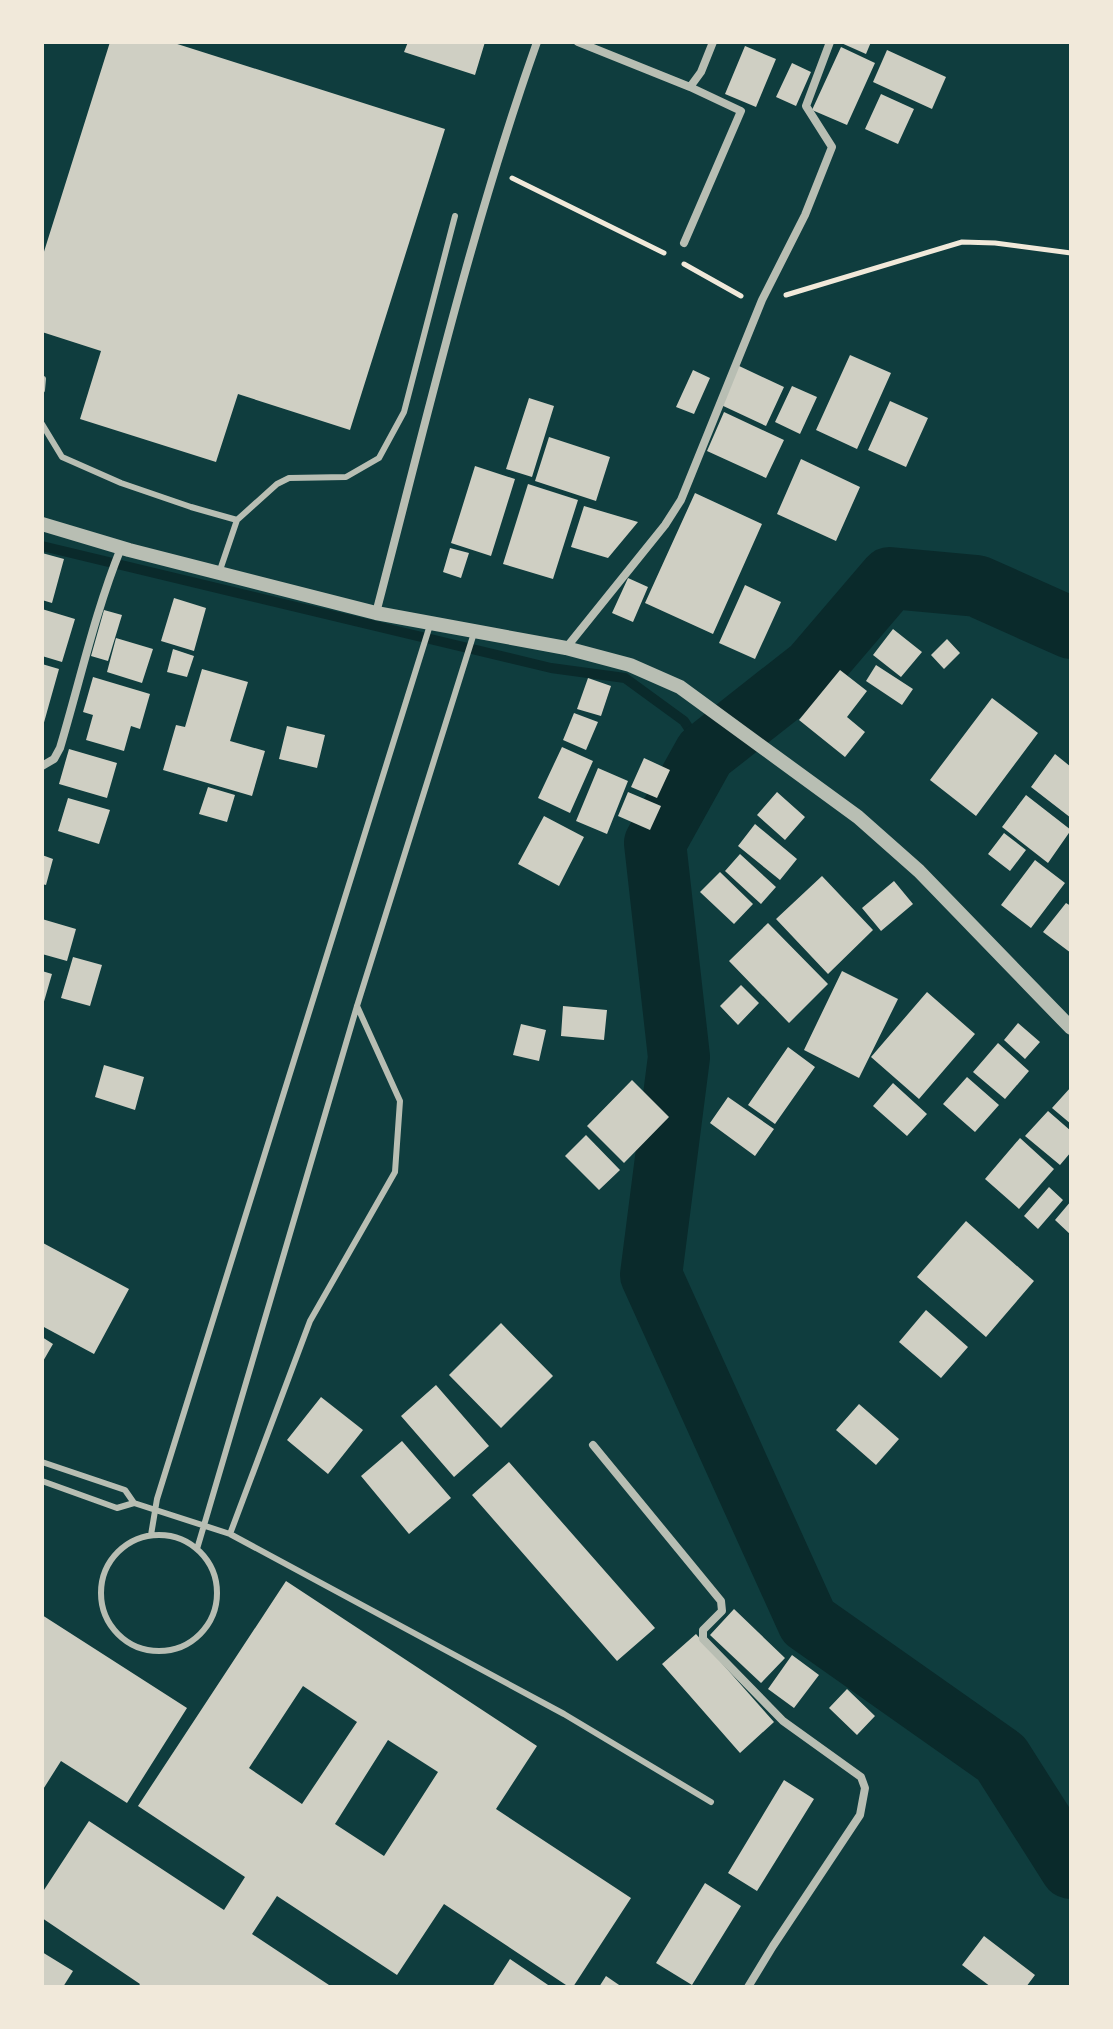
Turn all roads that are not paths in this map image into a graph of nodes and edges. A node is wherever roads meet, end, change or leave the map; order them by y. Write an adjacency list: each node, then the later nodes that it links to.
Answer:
1 (537, 42): 15 (street)
2 (578, 42): 5 (street)
3 (713, 42): 5 (street)
4 (830, 42): 18 (street)
5 (690, 87): 7 (street)
6 (455, 216): 11 (lane)
7 (684, 243)
8 (43, 379): 9 (lane)
9 (42, 390)
10 (42, 424): 11 (lane)
11 (237, 520): 14 (lane)
12 (42, 524): 13 (street)
13 (121, 548): 14 (street); 19 (street)
14 (219, 573): 15 (street)
15 (376, 613): 16 (street)
16 (431, 621): 17 (street); 26 (lane)
17 (475, 630): 18 (street); 20 (lane)
18 (566, 648): 21 (street)
19 (42, 766)
20 (357, 1006): 27 (lane); 28 (lane)
21 (1071, 1028)
22 (593, 1445): 32 (street)
23 (42, 1462): 25 (lane)
24 (42, 1481): 25 (lane)
25 (134, 1503): 26 (lane)
26 (156, 1510): 27 (lane); 29 (lane)
27 (205, 1524): 28 (lane); 30 (lane)
28 (230, 1534): 31 (lane)
29 (151, 1535): 30 (lane); 30 (lane)
30 (197, 1549)
31 (711, 1802)
32 (748, 1987)

